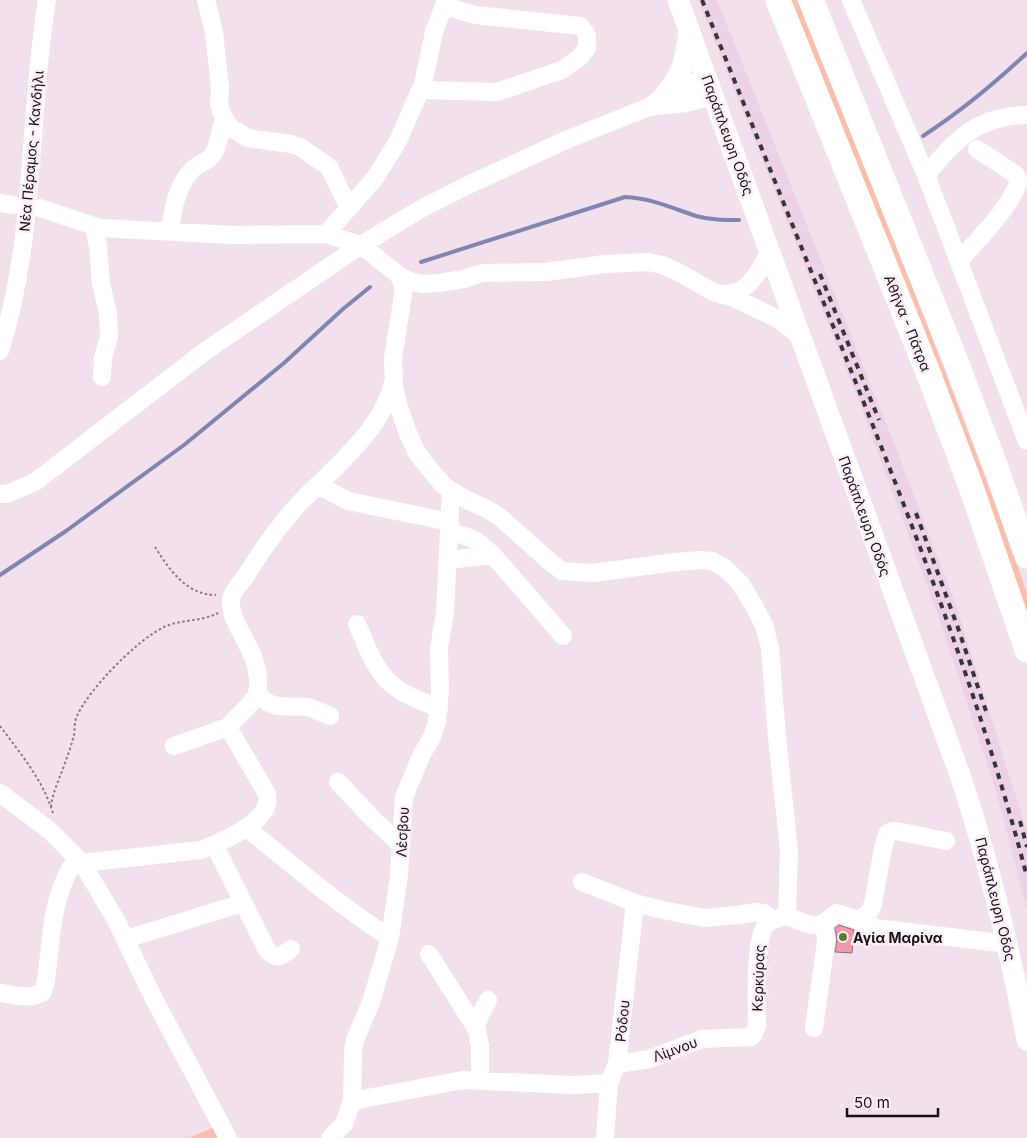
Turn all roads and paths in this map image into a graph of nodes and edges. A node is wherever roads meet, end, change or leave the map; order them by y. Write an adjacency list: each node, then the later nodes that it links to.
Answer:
1 (47, 0): 26 (street, Νέα Πέραμος - Κανδήλι)
2 (206, 0): 13 (street)
3 (678, 0): 8 (main road, Παράπλευρη Οδός)
4 (778, 0): 44 (highway, Αθήνα - Πάτρα)
5 (811, 0): 39 (highway)
6 (851, 0): 15 (street)
7 (446, 3): 10 (street); 10 (street)
8 (689, 29): 9 (main road, Παράπλευρη Οδός); 11 (main road)
9 (711, 87): 11 (street); 22 (main road, Παράπλευρη Οδός)
10 (420, 90): 17 (street)
11 (656, 102): 21 (street)
12 (1027, 115): 15 (street)
13 (224, 118): 17 (street); 19 (street)
14 (977, 149): 23 (street)
15 (926, 175): 23 (street)
16 (40, 208): 18 (street)
17 (349, 208): 20 (street)
18 (94, 226): 19 (street); 30 (street)
19 (170, 232): 20 (street)
20 (326, 234): 21 (street)
21 (361, 245): 24 (street); 35 (street)
22 (769, 253): 25 (street); 28 (main road, Παράπλευρη Οδός)
23 (959, 261): 32 (street)
24 (400, 276): 25 (street); 31 (street)
25 (722, 294): 28 (street)
26 (13, 302): 27 (street, Νέα Πέραμος - Κανδήλι); 29 (street, Νέα Πέραμος - Κανδήλι)
27 (0, 334)
28 (799, 335): 68 (main road, Παράπλευρη Οδός)
29 (0, 351)
30 (102, 377)
31 (394, 381): 33 (street); 34 (street)
32 (1027, 441)
33 (318, 485): 36 (street); 41 (street)
34 (452, 490): 36 (street, Λέσβου); 63 (street)
35 (2, 493)
36 (450, 527): 38 (street); 40 (street, Λέσβου)
37 (155, 547): 41 (path)
38 (493, 555): 40 (street); 43 (street)
39 (1027, 556)
40 (448, 560): 46 (street, Λέσβου)
41 (232, 596): 45 (street); 53 (path)
42 (357, 624): 46 (street)
43 (563, 636)
44 (1027, 650)
45 (257, 693): 47 (street); 49 (street)
46 (439, 709): 57 (street, Λέσβου)
47 (330, 716)
48 (0, 726): 53 (path)
49 (228, 726): 50 (street); 55 (street)
50 (174, 746)
51 (338, 782): 57 (street)
52 (0, 793): 59 (street)
53 (51, 807): 54 (path)
54 (53, 814)
55 (246, 827): 58 (street); 66 (street)
56 (946, 841): 64 (street)
57 (400, 844): 66 (street, Λέσβου)
58 (215, 846): 59 (street); 62 (street)
59 (82, 863): 67 (street); 71 (street)
60 (582, 882): 61 (street)
61 (635, 902): 63 (street); 77 (street, Ρόδου)
62 (243, 903): 67 (street); 69 (street)
63 (780, 918): 65 (street); 74 (street, Κερκύρας)
64 (858, 920): 65 (street); 68 (street)
65 (820, 924): 75 (street)
66 (390, 938): 80 (street, Λέσβου)
67 (126, 940): 81 (street)
68 (1008, 944): 76 (main road, Παράπλευρη Οδός)
69 (291, 948)
70 (429, 954): 73 (street)
71 (0, 993)
72 (488, 1000): 73 (street)
73 (475, 1026): 78 (street)
74 (757, 1026): 77 (street, Λίμνου)
75 (814, 1028)
76 (1027, 1040)
77 (617, 1064): 79 (street, Ρόδου)
78 (480, 1080): 79 (street); 80 (street)
79 (609, 1083): 83 (street, Ρόδου)
80 (352, 1101): 82 (street, Λέσβου)
81 (228, 1138)
82 (330, 1138)
83 (605, 1138)

